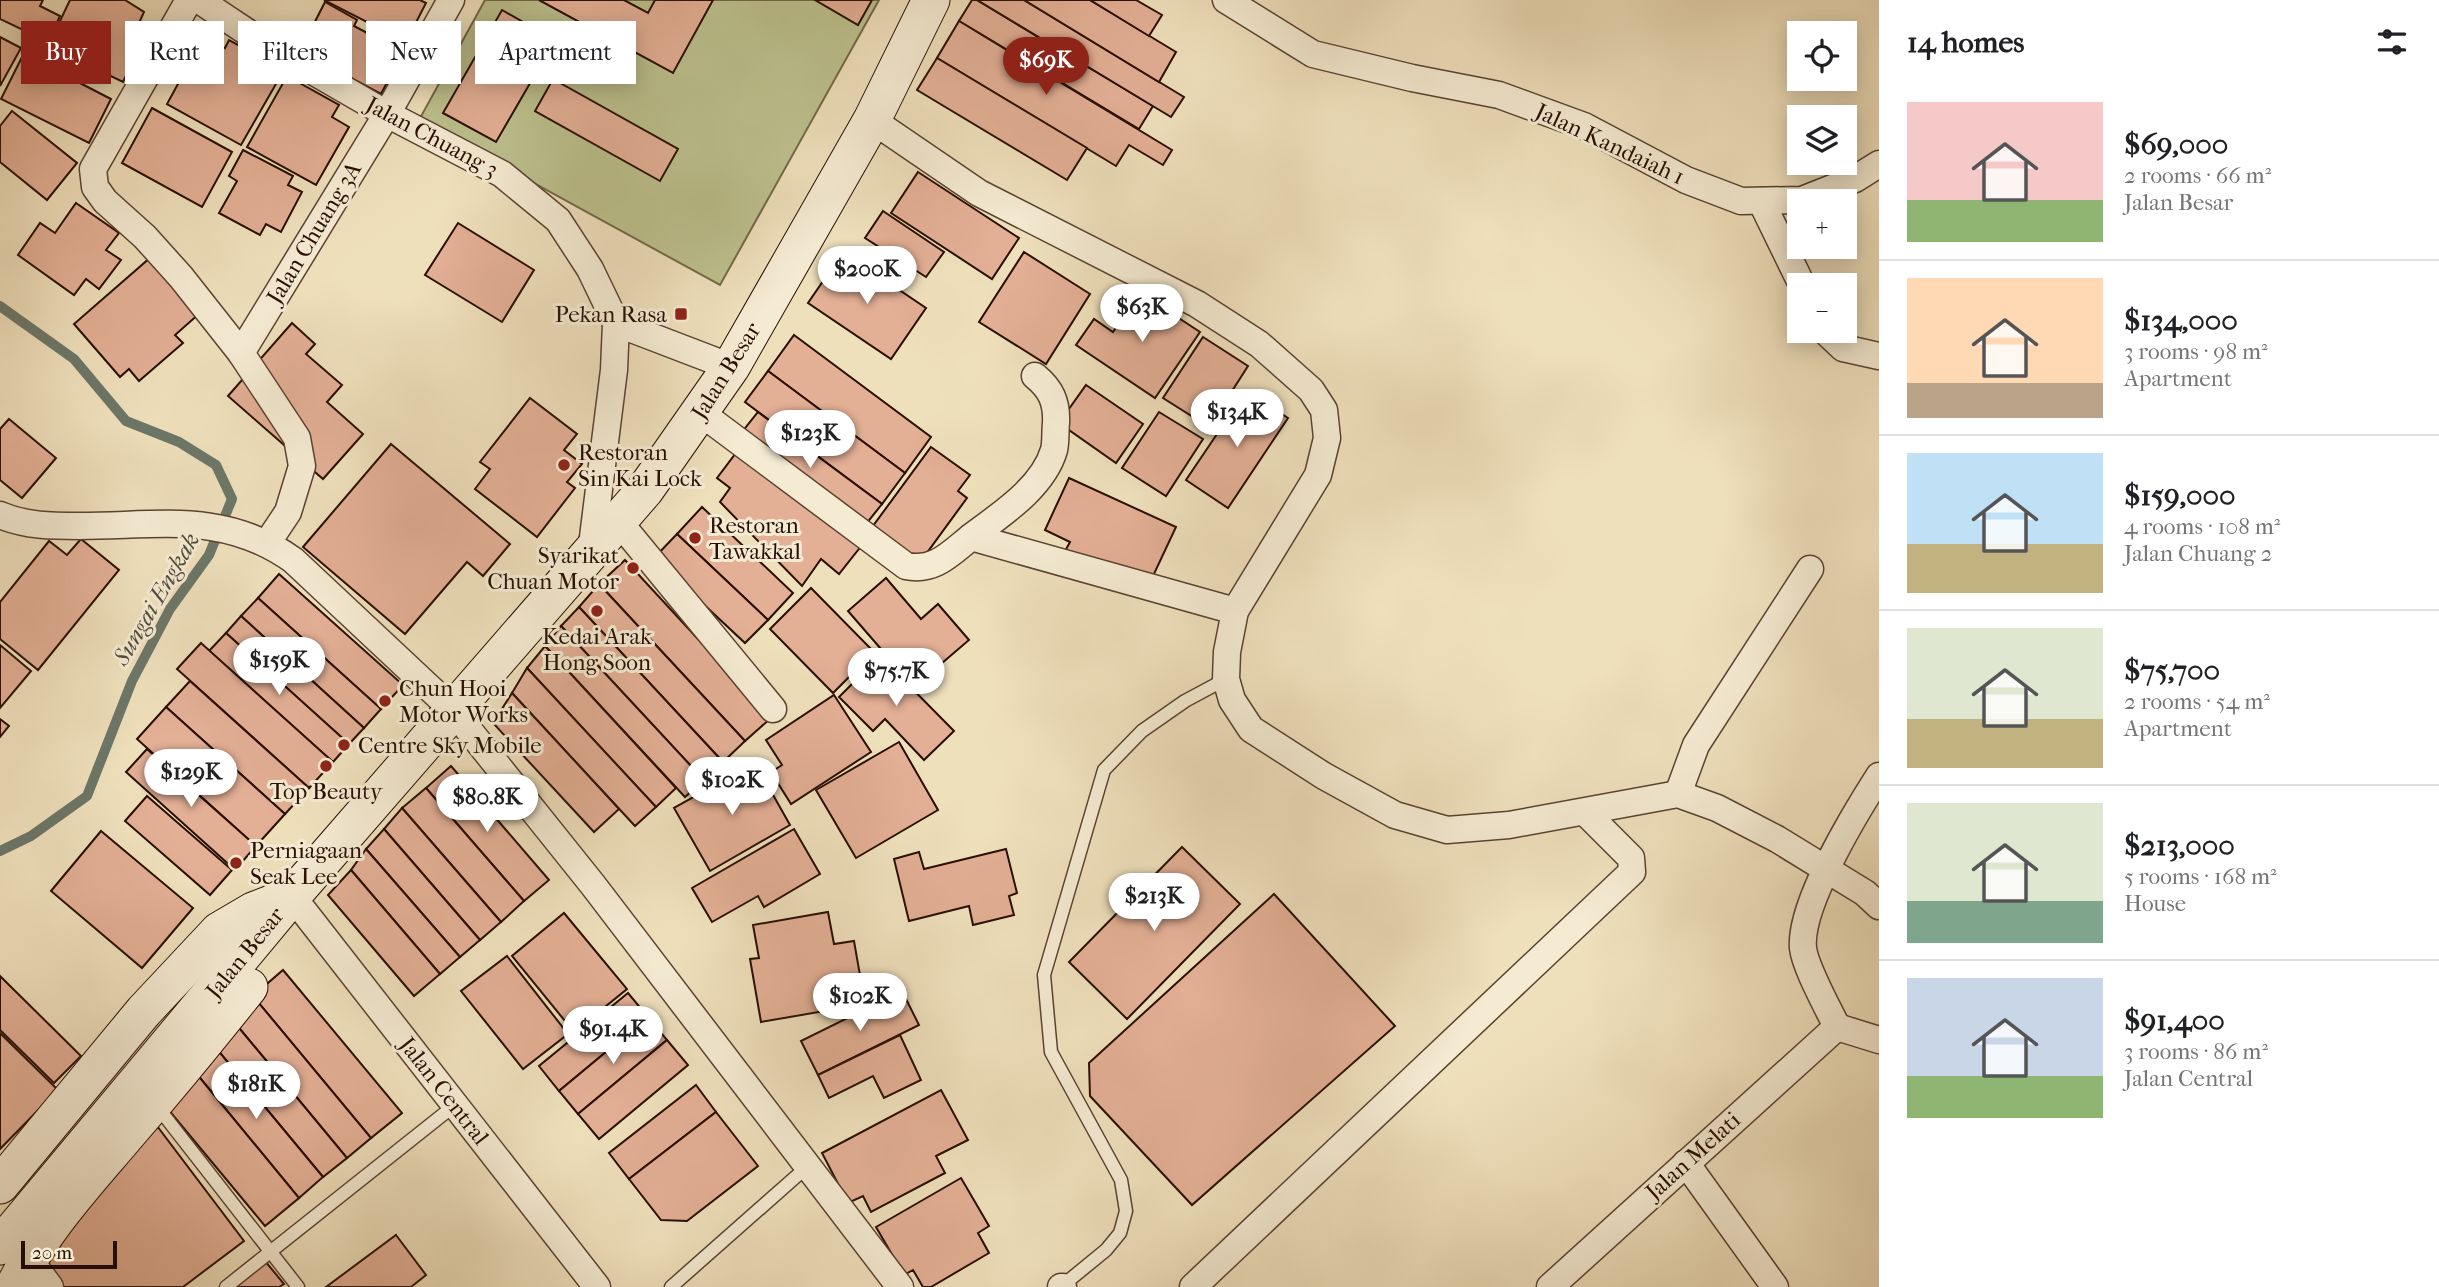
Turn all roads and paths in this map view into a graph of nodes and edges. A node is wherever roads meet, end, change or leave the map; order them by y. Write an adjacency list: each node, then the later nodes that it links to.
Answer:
1 (189, 0): 13 (street)
2 (199, 0): 6 (street, Jalan Chuang 3)
3 (451, 0): 6 (street, Jalan Chuang 3A)
4 (931, 0): 7 (main road, Jalan Besar)
5 (1226, 0): 9 (street, Jalan Kandaiah 1)
6 (387, 114): 11 (street, Jalan Chuang 3); 13 (street, Jalan Chuang 3A)
7 (872, 120): 15 (main road, Jalan Besar); 24 (street)
8 (1879, 164): 9 (street, Jalan Kandaiah 1)
9 (1761, 201): 10 (street)
10 (1796, 273)
11 (616, 323): 15 (street); 22 (street)
12 (1838, 343): 14 (street)
13 (241, 353): 21 (street)
14 (1879, 356)
15 (731, 367): 17 (main road, Jalan Besar)
16 (1035, 376): 20 (street)
17 (701, 413): 19 (main road, Jalan Besar); 20 (street)
18 (0, 515): 21 (street)
19 (619, 522): 22 (main road, Jalan Besar); 27 (street)
20 (971, 537): 24 (street)
21 (268, 542): 26 (street)
22 (591, 555): 26 (main road, Jalan Besar)
23 (1810, 569): 29 (street)
24 (1235, 611): 25 (street)
25 (1226, 679): 30 (street); 49 (lane)
26 (452, 709): 32 (main road, Jalan Besar); 39 (street)
27 (773, 709)
28 (1879, 776): 31 (street)
29 (1678, 794): 30 (street); 31 (street)
30 (1586, 813): 50 (street)
31 (1827, 870): 33 (street); 34 (street)
32 (292, 896): 36 (main road); 37 (street, Jalan Central); 40 (main road); 42 (main road, Jalan Besar)
33 (1879, 906)
34 (1837, 1027): 35 (street); 38 (street, Jalan Melati)
35 (1879, 1040)
36 (154, 1103): 41 (lane); 42 (main road)
37 (455, 1105): 41 (lane); 46 (street, Jalan Central)
38 (1686, 1163): 51 (street, Jalan Melati); 52 (street)
39 (808, 1166): 47 (lane); 48 (street)
40 (3, 1176)
41 (270, 1253): 44 (lane); 45 (lane)
42 (14, 1264): 43 (street)
43 (50, 1287)
44 (226, 1287)
45 (298, 1287)
46 (597, 1287)
47 (671, 1287)
48 (900, 1287)
49 (1062, 1287)
50 (1193, 1287)
51 (1550, 1287)
52 (1775, 1287)

